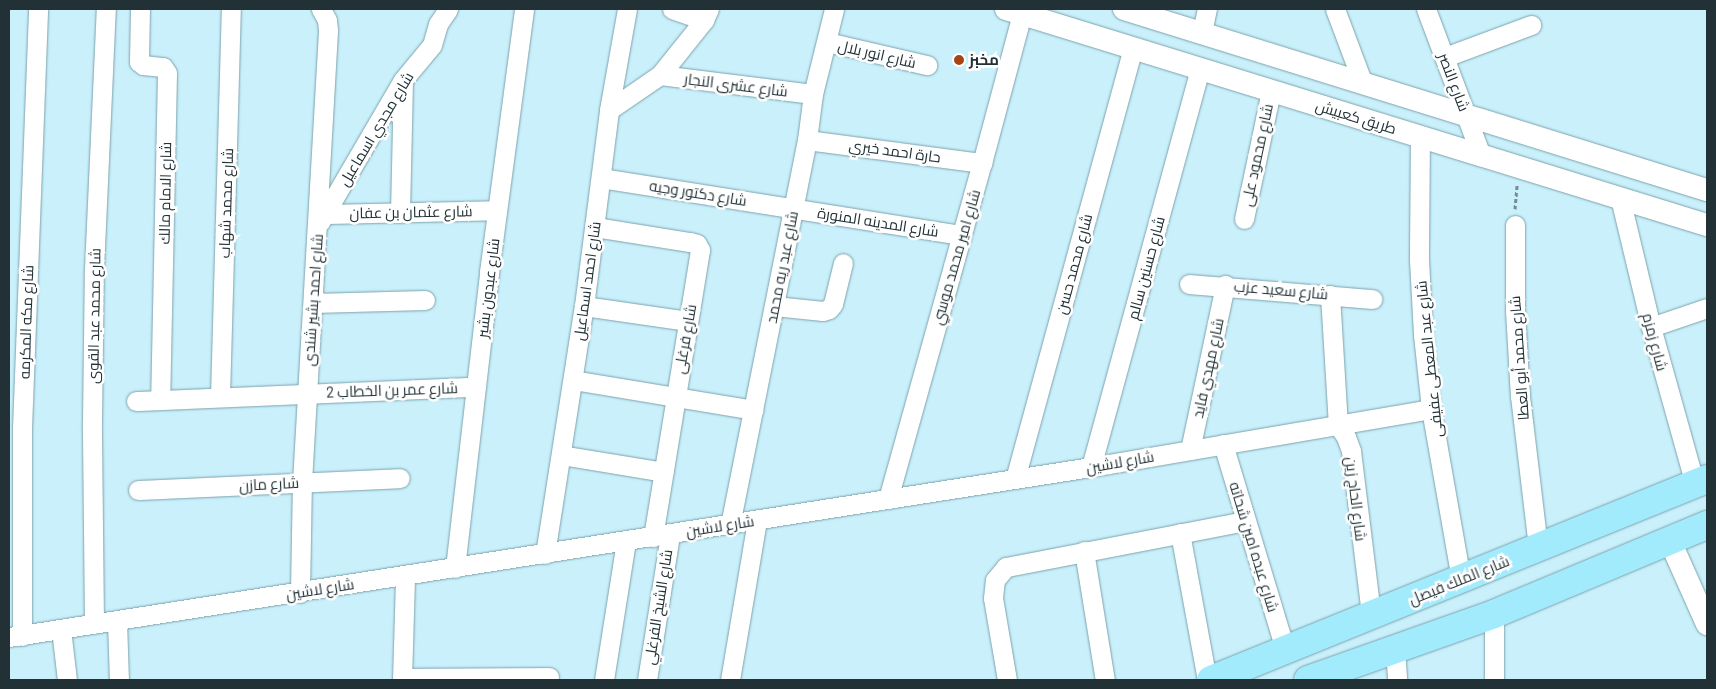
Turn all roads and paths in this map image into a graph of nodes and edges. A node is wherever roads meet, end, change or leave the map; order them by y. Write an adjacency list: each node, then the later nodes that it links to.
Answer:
1 (38, 9): 102 (street, شارع مكه المكرمه)
2 (106, 9): 99 (street, شارع محمد عبد القوى)
3 (140, 9): 65 (street, شارع الامام مالك)
4 (231, 9): 63 (street, شارع محمد شهاب)
5 (320, 9): 43 (street, شارع احمد بشير شندى)
6 (448, 9): 25 (street, شارع مجدي اسماعيل)
7 (524, 9): 40 (street, شارع عبدون بشير)
8 (628, 9): 29 (street, شارع احمد اسماعيل)
9 (672, 9): 16 (street)
10 (834, 9): 19 (street, شارع عبد ريه محمد)
11 (1124, 9): 18 (street)
12 (1207, 9): 18 (street)
13 (1335, 9): 26 (street)
14 (1426, 9): 21 (street, شارع النصر)
15 (1014, 11): 20 (street, طريق كعبيش); 34 (street, شارع امير محمد موسي)
16 (707, 14): 24 (street)
17 (1531, 25): 21 (street)
18 (1202, 32): 26 (street)
19 (827, 42): 22 (street, شارع انور بلال); 28 (street, شارع عبد ريه محمد)
20 (1133, 48): 23 (street, طريق كعبيش); 76 (street, شارع محمد حسن)
21 (1445, 57): 30 (street, شارع النصر)
22 (928, 65)
23 (1200, 69): 27 (street, طريق كعبيش); 73 (street, شارع حسنين سالم)
24 (660, 76): 28 (street, شارع عشرى النجار); 29 (street)
25 (403, 80): 41 (street); 43 (street, شارع مجدي اسماعيل)
26 (1362, 81): 30 (street)
27 (1271, 90): 31 (street, طريق كعبيش); 42 (street, شارع محمود على)
28 (812, 94): 32 (street, شارع عبد ريه محمد)
29 (609, 110): 36 (street, شارع احمد اسماعيل)
30 (1467, 116): 33 (street, شارع النصر); 37 (street)
31 (1420, 136): 33 (street, طريق كعبيش); 67 (street, شارع عبد المعطى عفيفى)
32 (807, 140): 34 (street, حارة احمد خيري); 39 (street, شارع عبد ريه محمد)
33 (1481, 155): 35 (street, طريق كعبيش)
34 (982, 163): 47 (street, شارع امير محمد موسي)
35 (1518, 167): 38 (street, طريق كعبيش); 44 (path)
36 (601, 178): 39 (street, شارع دكتور وجيه); 46 (street, شارع احمد اسماعيل)
37 (1707, 190)
38 (1620, 198): 45 (street, طريق كعبيش); 59 (street, شارع زمزم)
39 (794, 209): 47 (street, شارع المدينه المنورة); 56 (street, شارع عبد ريه محمد)
40 (498, 210): 41 (street, شارع عثمان بن عفان); 61 (street, شارع عبدون بشير)
41 (400, 212): 43 (street, شارع عثمان بن عفان)
42 (1244, 219)
43 (322, 220): 54 (street, شارع احمد بشير شندى)
44 (1515, 225): 89 (street, شارع محمد أبو العطا)
45 (1707, 225)
46 (595, 227): 55 (street, شارع احمد اسماعيل); 58 (street, شارع فرغلى)
47 (962, 235): 80 (street, شارع امير محمد موسي)
48 (843, 263): 56 (street)
49 (1189, 284): 50 (street, شارع سعيد عزب)
50 (1225, 285): 51 (street, شارع سعيد عزب); 71 (street, شارع مهدي فايد)
51 (1330, 295): 52 (street, شارع سعيد عزب); 69 (street, شارع الحاج زين)
52 (1372, 299)
53 (425, 300): 54 (street)
54 (313, 303): 62 (street, شارع احمد بشير شندى)
55 (584, 306): 58 (street); 60 (street, شارع احمد اسماعيل)
56 (774, 306): 68 (street, شارع عبد ريه محمد)
57 (1707, 308): 59 (street)
58 (688, 321): 64 (street, شارع فرغلى)
59 (1651, 327): 78 (street, شارع زمزم)
60 (573, 380): 64 (street); 72 (street, شارع احمد اسماعيل)
61 (476, 387): 62 (street, شارع عمر بن الخطاب 2); 92 (street, شارع عبدون بشير)
62 (308, 394): 63 (street, شارع عمر بن الخطاب 2); 77 (street, شارع احمد بشير شندى)
63 (220, 397): 65 (street, شارع عمر بن الخطاب 2)
64 (675, 397): 68 (street); 74 (street, شارع فرغلى)
65 (160, 400): 66 (street, شارع عمر بن الخطاب 2)
66 (136, 401)
67 (1431, 409): 69 (street, شارع لاشين); 94 (street, شارع عبد المعطى عفيفى)
68 (754, 410): 83 (street, شارع عبد ريه محمد)
69 (1338, 425): 70 (street, شارع لاشين); 97 (street, شارع الحاج زين)
70 (1223, 444): 71 (street, شارع لاشين); 82 (street, شارع عبده امين شحاته)
71 (1190, 450): 73 (street, شارع لاشين)
72 (561, 455): 74 (street); 91 (street, شارع احمد اسماعيل)
73 (1091, 467): 76 (street, شارع لاشين)
74 (664, 472): 86 (street, شارع فرغلى)
75 (400, 478): 77 (street, شارع مازن)
76 (1015, 479): 80 (street, شارع لاشين)
77 (302, 482): 79 (street, شارع مازن); 95 (street, شارع احمد بشير شندى)
78 (1701, 482): 89 (main road, شارع الملك فيصل)
79 (138, 490)
80 (888, 499): 81 (street, شارع لاشين)
81 (757, 520): 83 (street, شارع لاشين); 112 (street)
82 (1246, 521): 85 (street); 104 (street, شارع عبده امين شحاته)
83 (730, 524): 86 (street, شارع لاشين)
84 (1707, 525): 88 (main road)
85 (1180, 533): 90 (street); 115 (street)
86 (661, 535): 87 (street, شارع لاشين); 111 (street, شارع الشيخ الفرغلي)
87 (626, 541): 91 (street, شارع لاشين); 110 (street)
88 (1670, 541): 96 (main road); 100 (street)
89 (1538, 548): 94 (main road, شارع الملك فيصل)
90 (1084, 551): 113 (street); 114 (street)
91 (545, 554): 92 (street, شارع لاشين)
92 (456, 568): 93 (street, شارع لاشين)
93 (406, 576): 95 (street, شارع لاشين); 106 (street)
94 (1461, 579): 97 (main road, شارع الملك فيصل)
95 (300, 593): 98 (street, شارع لاشين)
96 (1494, 614): 103 (main road); 118 (street)
97 (1371, 615): 104 (main road, شارع الملك فيصل)
98 (117, 621): 99 (street, شارع لاشين); 109 (street)
99 (94, 624): 101 (street, شارع لاشين)
100 (1707, 624)
101 (61, 629): 102 (street, شارع لاشين); 108 (street)
102 (15, 636)
103 (1395, 649): 107 (main road); 117 (street)
104 (1285, 650): 116 (main road, شارع الملك فيصل)
105 (549, 677): 106 (street)
106 (402, 679)
107 (1313, 679)
108 (67, 680)
109 (119, 680)
110 (604, 680)
111 (647, 680)
112 (730, 680)
113 (1007, 680)
114 (1105, 680)
115 (1207, 680)
116 (1211, 680)
117 (1398, 680)
118 (1494, 680)

